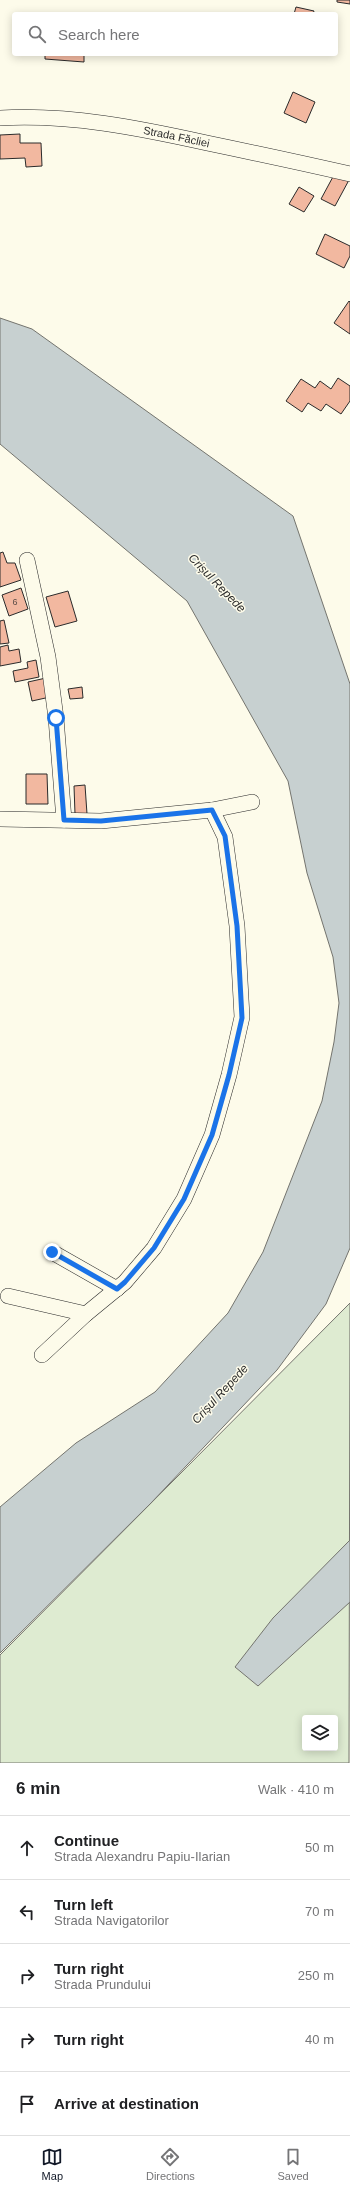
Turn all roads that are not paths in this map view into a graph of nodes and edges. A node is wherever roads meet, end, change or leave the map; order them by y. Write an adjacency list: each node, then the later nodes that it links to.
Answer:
1 (0, 118): 2 (street, Strada Făcliei)
2 (350, 174)
3 (27, 560): 7 (street)
4 (252, 802): 5 (street)
5 (212, 810): 7 (street); 9 (street)
6 (0, 819): 7 (street)
7 (64, 820)
8 (52, 1252): 9 (street)
9 (117, 1289): 11 (street)
10 (8, 1296): 11 (street)
11 (86, 1314): 12 (street)
12 (42, 1355)

